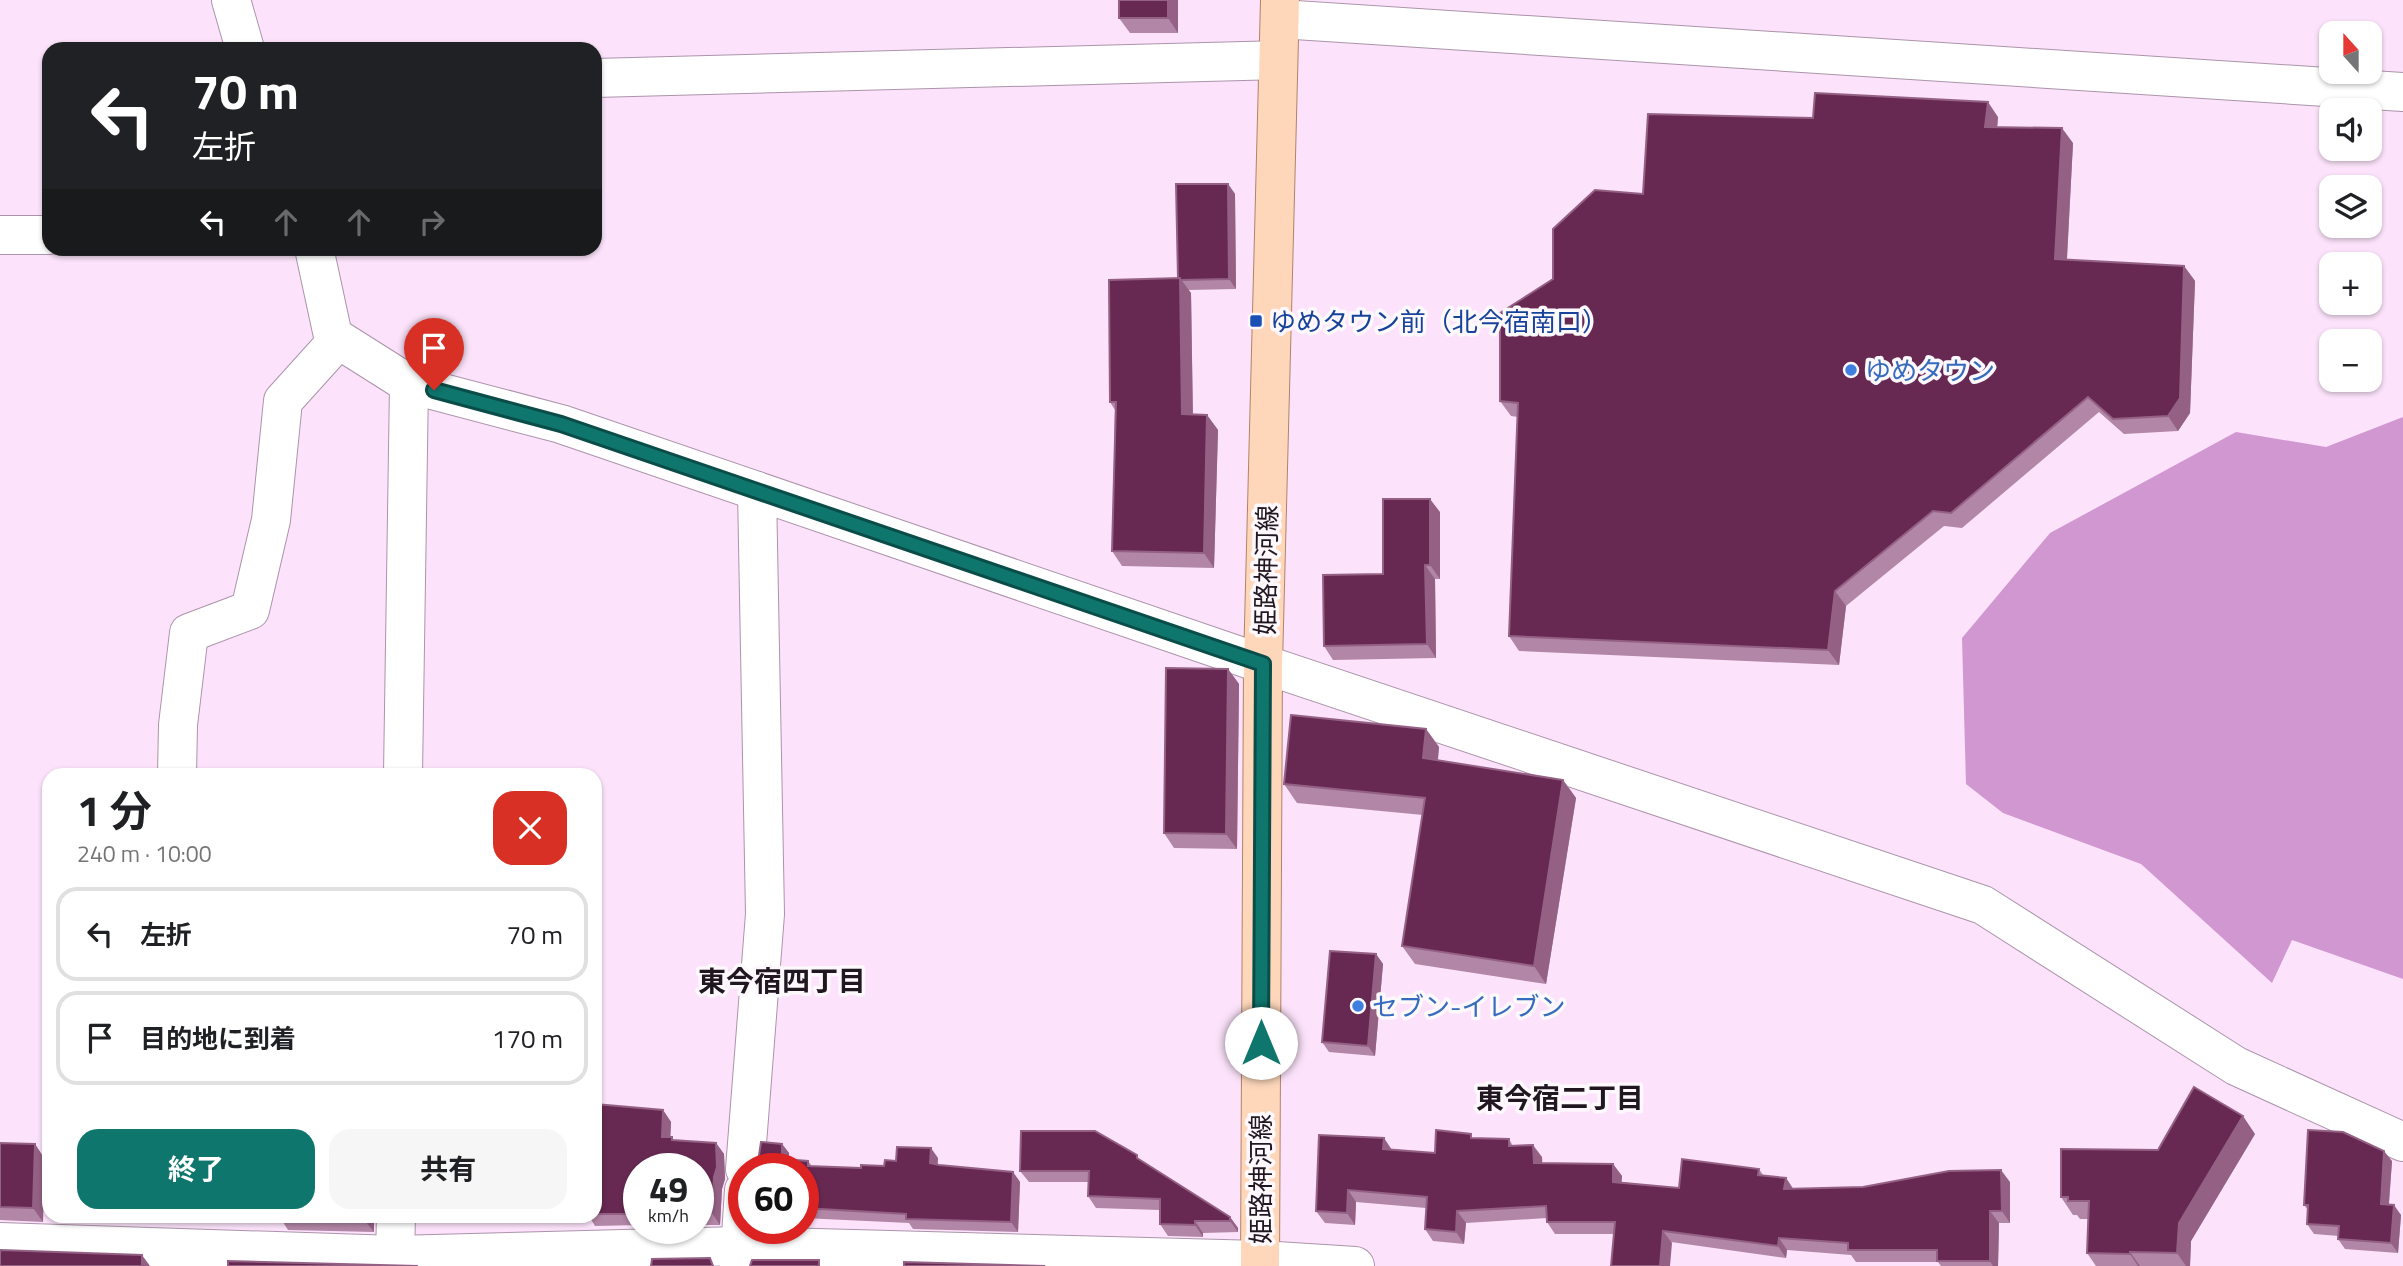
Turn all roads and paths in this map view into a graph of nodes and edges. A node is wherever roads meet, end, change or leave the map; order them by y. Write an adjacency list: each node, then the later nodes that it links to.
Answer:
1 (231, 0): 3 (street)
2 (1280, 10): 4 (main road, 姫路神河線); 6 (street)
3 (243, 42)
4 (1279, 60): 5 (street); 13 (main road, 姫路神河線)
5 (602, 78)
6 (2403, 92)
7 (0, 235): 8 (street)
8 (42, 235)
9 (316, 256): 10 (street)
10 (338, 340): 11 (street); 14 (street)
11 (409, 384): 12 (street); 15 (street)
12 (757, 491): 13 (street); 17 (street)
13 (1263, 664): 16 (street); 22 (main road, 姫路神河線)
14 (177, 768)
15 (403, 768)
16 (2403, 1142)
17 (746, 1153)
18 (396, 1223): 20 (street)
19 (0, 1242): 20 (street)
20 (396, 1255): 21 (street)
21 (739, 1256): 22 (street)
22 (1260, 1263): 23 (street)
23 (1355, 1266)

